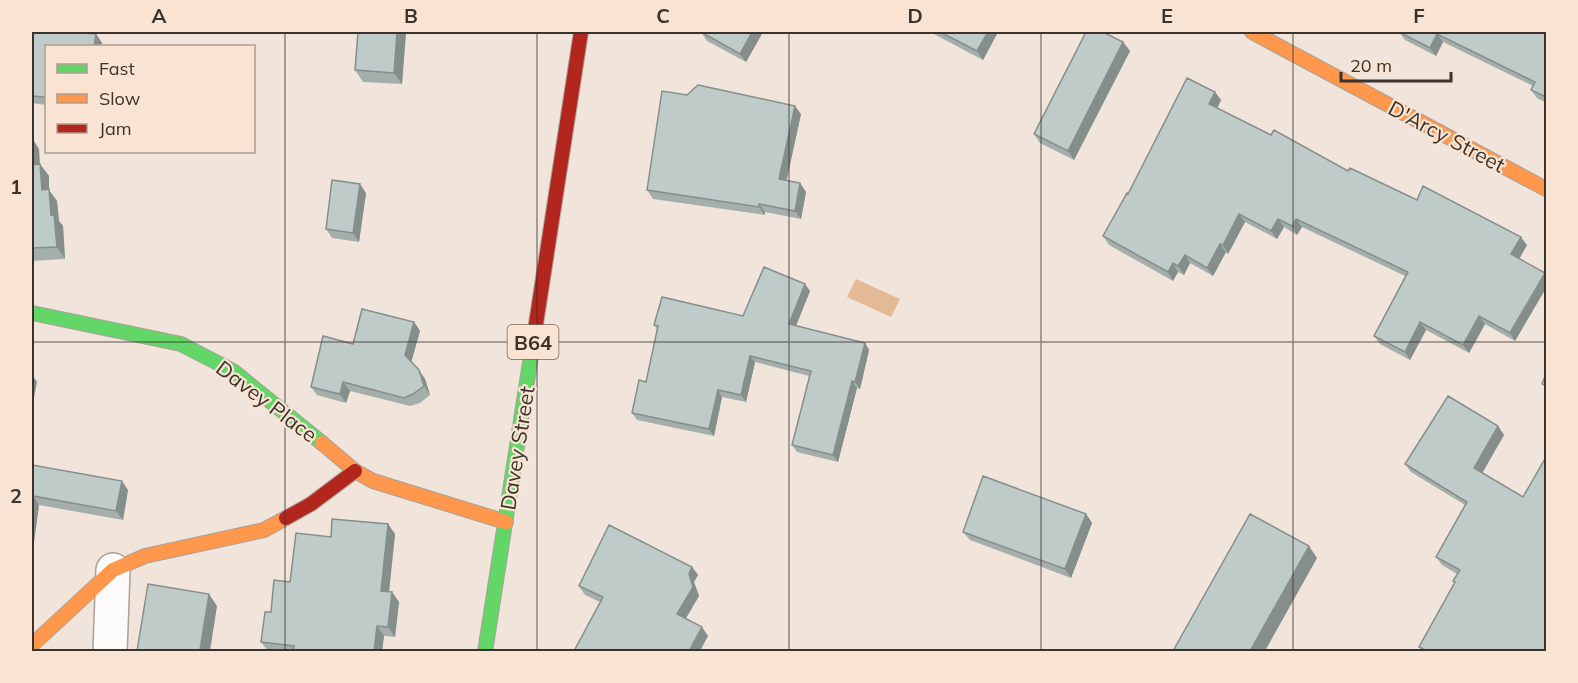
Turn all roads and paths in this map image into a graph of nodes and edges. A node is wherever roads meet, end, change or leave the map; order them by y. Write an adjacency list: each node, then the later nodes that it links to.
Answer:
1 (581, 32): 6 (street, Davey Street / B64)
2 (1252, 32): 3 (street, D'Arcy Street)
3 (1546, 189)
4 (32, 313): 5 (street, Davey Place)
5 (355, 471): 6 (street, Davey Place); 7 (street)
6 (506, 522): 10 (street, Davey Street / B64)
7 (112, 570): 8 (street); 9 (street)
8 (32, 645)
9 (110, 651)
10 (485, 651)

